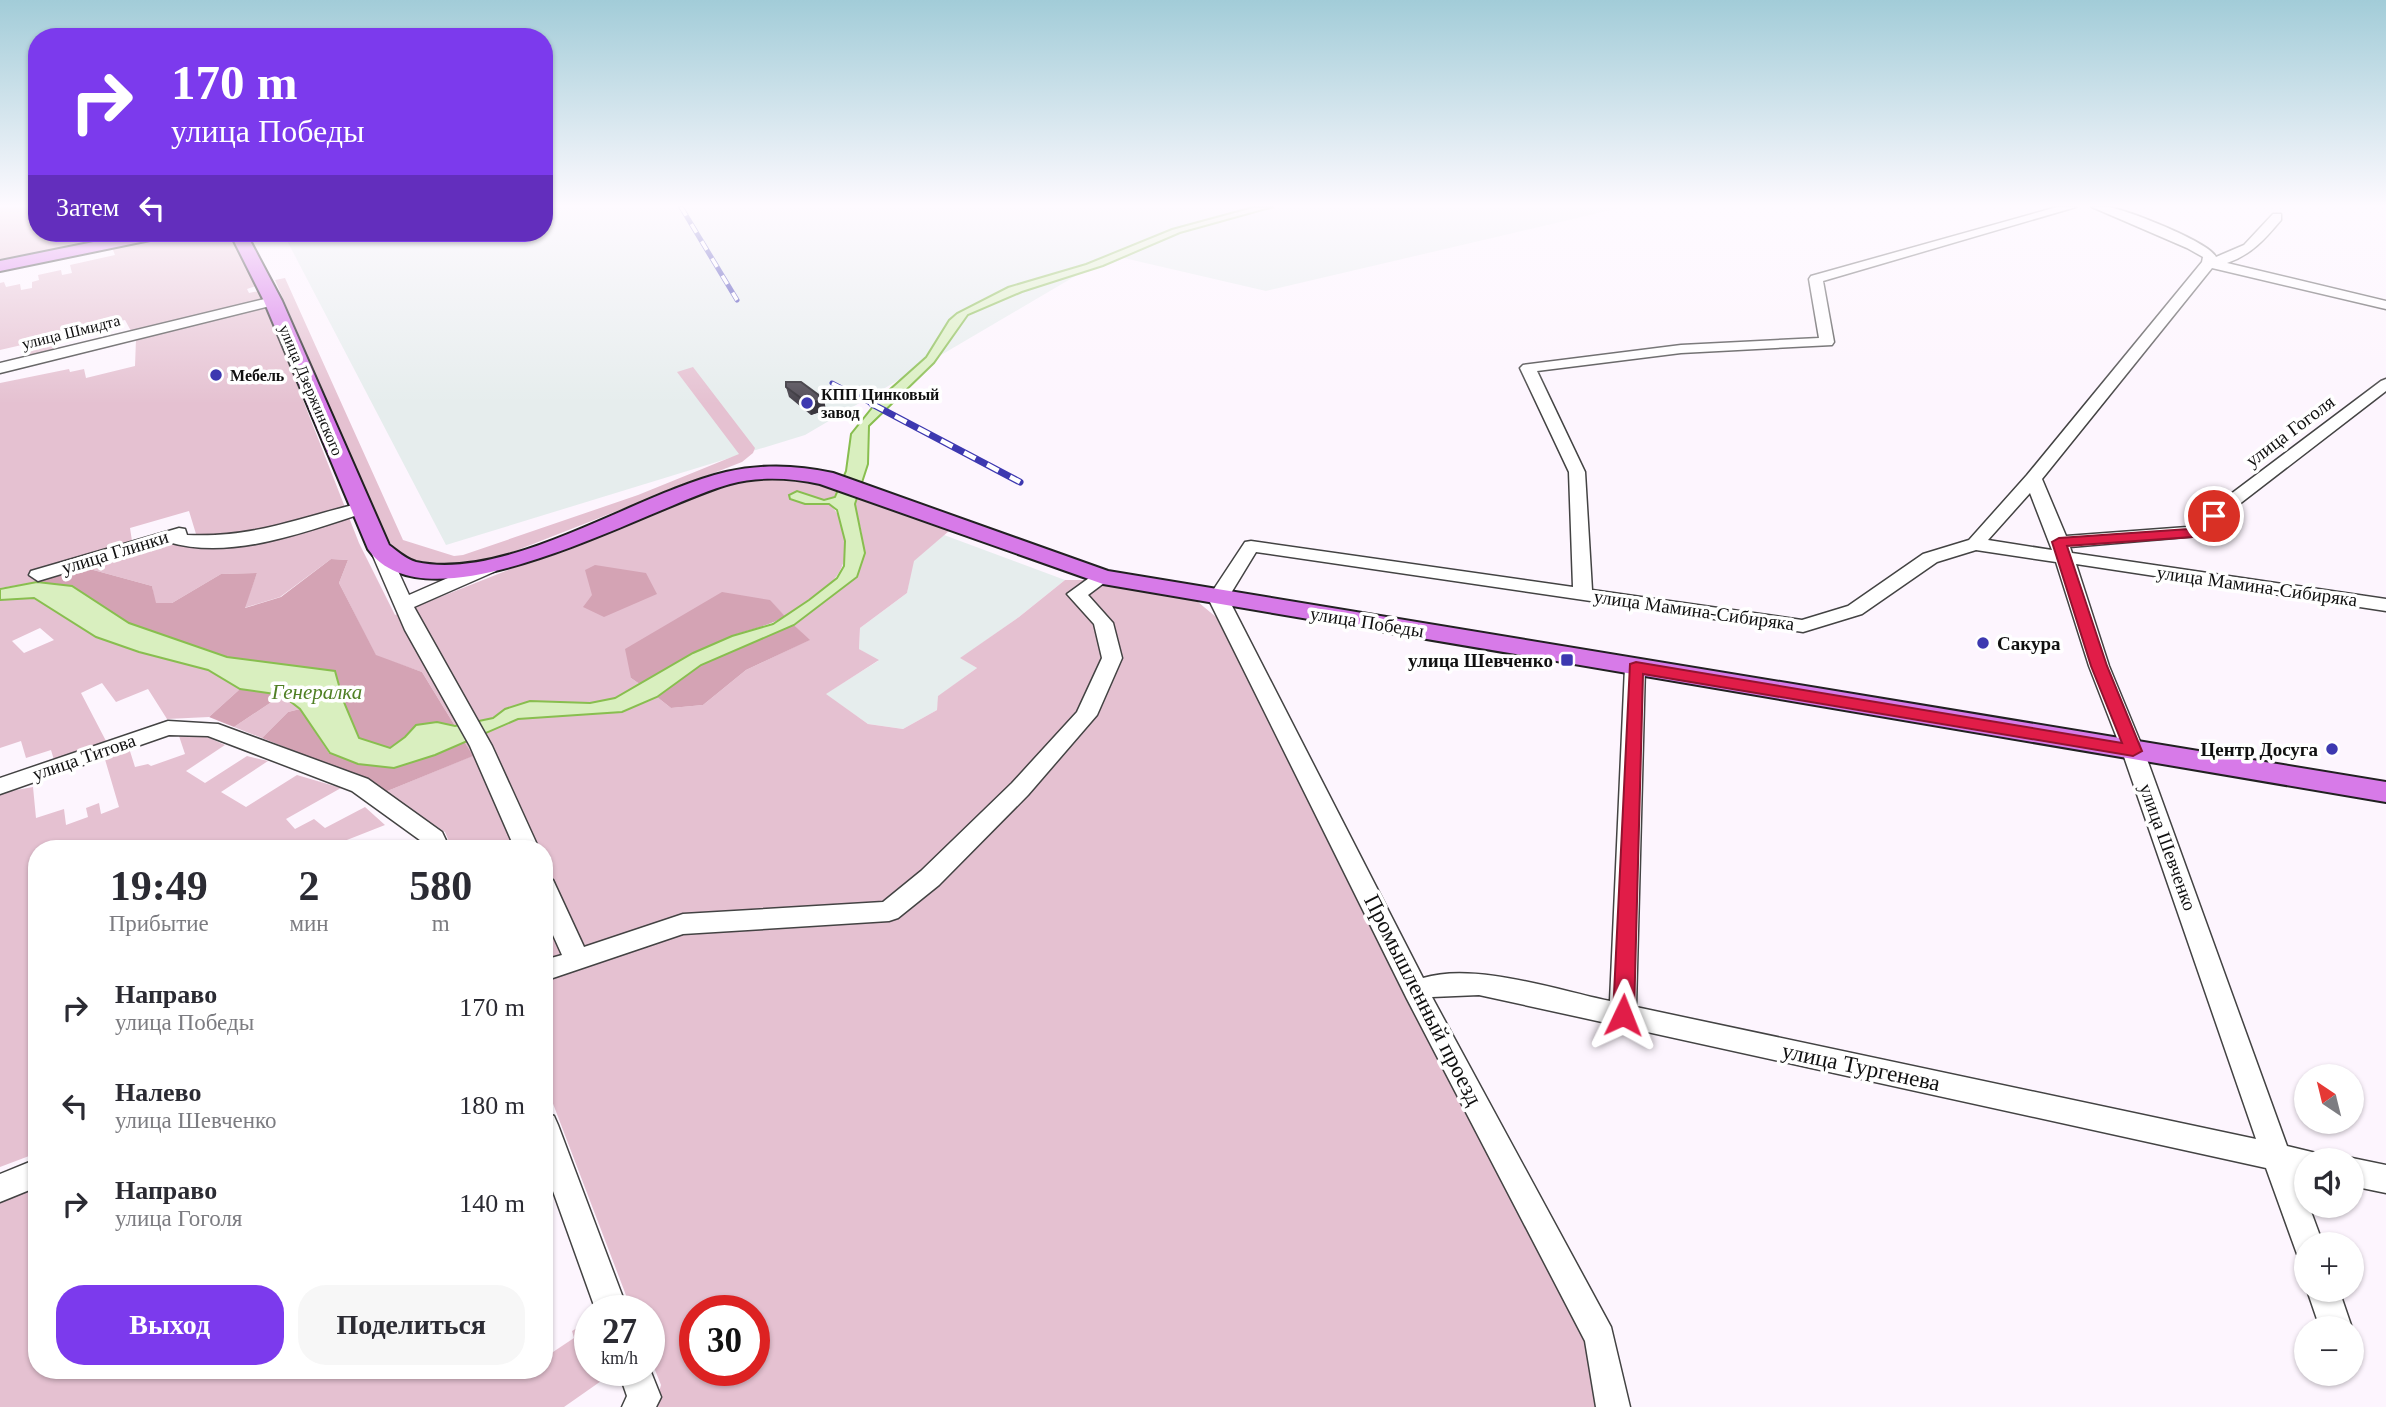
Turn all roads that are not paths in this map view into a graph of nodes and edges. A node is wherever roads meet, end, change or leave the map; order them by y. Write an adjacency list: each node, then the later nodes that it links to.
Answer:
1 (258, 273): 5 (main road, улица Дзержинского)
2 (1837, 273): 19 (street)
3 (2201, 273): 9 (street)
4 (2250, 273): 6 (street)
5 (273, 301): 7 (street, улица Шмидта); 10 (main road, улица Дзержинского)
6 (2386, 305)
7 (0, 368)
8 (2386, 384): 15 (street, улица Гоголя)
9 (2033, 479): 13 (street); 15 (street, улица Шевченко)
10 (361, 508): 12 (street); 14 (main road, улица Дзержинского)
11 (191, 530): 12 (street, улица Глинки)
12 (169, 536): 17 (street, улица Глинки)
13 (1975, 544): 15 (street, улица Мамина-Сибиряка); 19 (street, улица Мамина-Сибиряка)
14 (379, 549): 16 (main road, улица Победы); 21 (street)
15 (2062, 550): 22 (street, улица Мамина-Сибиряка); 24 (street, улица Шевченко)
16 (489, 567): 18 (main road, улица Победы); 21 (street)
17 (38, 575)
18 (1103, 577): 20 (main road, улица Победы); 30 (street)
19 (1583, 594): 20 (street, улица Мамина-Сибиряка)
20 (1218, 597): 23 (main road, улица Победы); 32 (street, Промышленный проезд)
21 (405, 604): 28 (street)
22 (2386, 605)
23 (1636, 667): 24 (main road, улица Победы); 33 (street)
24 (2133, 751): 26 (main road, улица Победы); 35 (street, улица Шевченко)
25 (0, 786): 27 (street, улица Титова)
26 (2386, 792)
27 (435, 840)
28 (523, 840)
29 (553, 907): 30 (street)
30 (576, 958): 31 (street)
31 (553, 967)
32 (1416, 990): 33 (street, улица Тургенева); 44 (street, Промышленный проезд)
33 (1623, 1015): 35 (street, улица Тургенева)
34 (553, 1150): 41 (street)
35 (2293, 1160): 40 (street, улица Шевченко)
36 (2364, 1174): 38 (street)
37 (28, 1177): 39 (street)
38 (2386, 1179)
39 (0, 1188)
40 (2306, 1232)
41 (606, 1295)
42 (640, 1386): 43 (street)
43 (639, 1407)
44 (1613, 1407)

